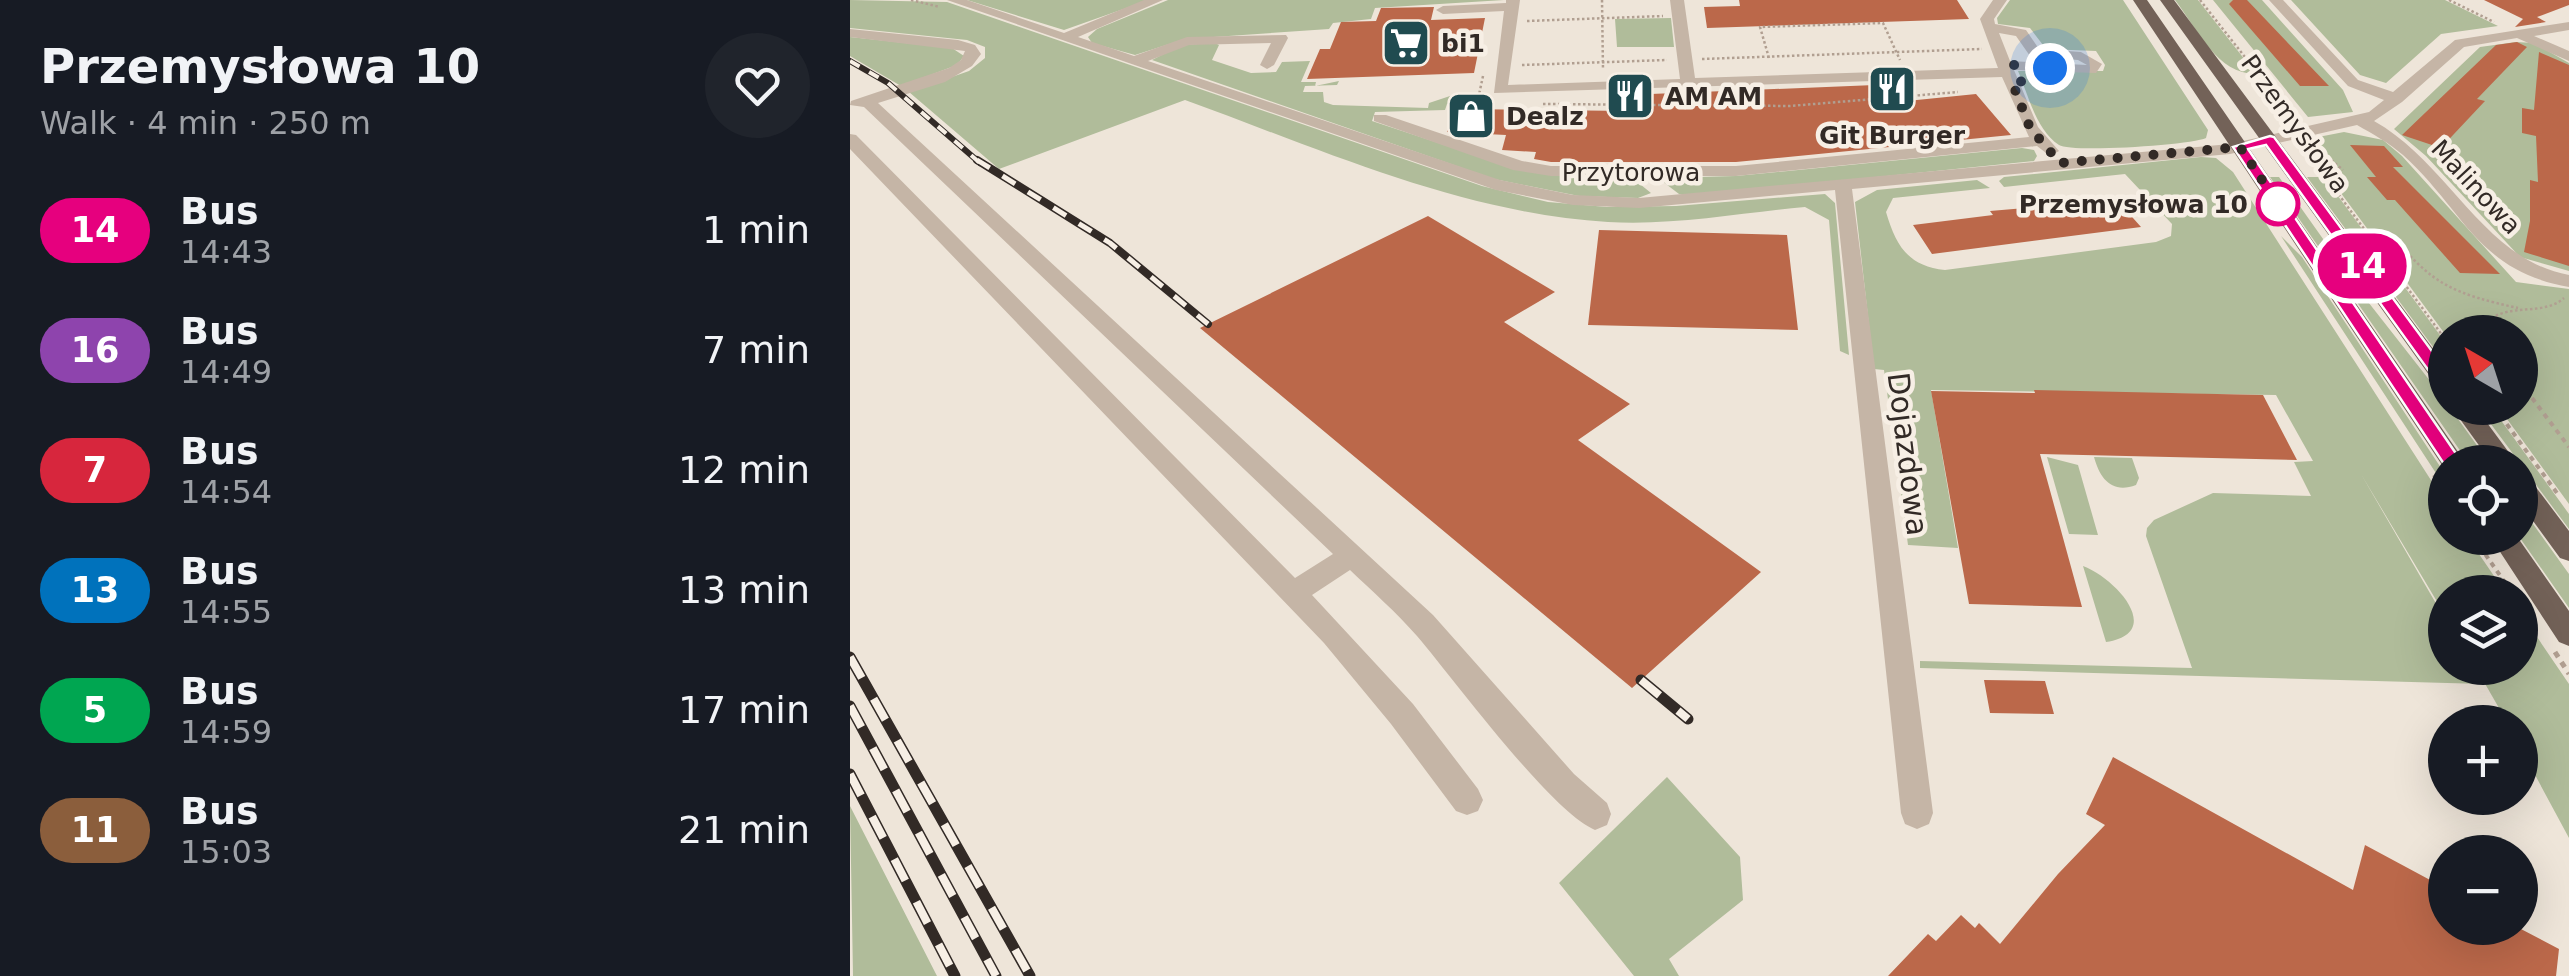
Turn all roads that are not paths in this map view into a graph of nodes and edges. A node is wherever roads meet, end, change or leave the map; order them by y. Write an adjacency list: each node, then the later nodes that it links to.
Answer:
1 (954, 0): 14 (street, Przytorowa)
2 (1156, 0): 14 (street)
3 (2000, 0): 11 (street)
4 (2140, 0): 27 (main road, Przemysłowa)
5 (2167, 0): 25 (main road, Przemysłowa)
6 (2276, 0): 20 (street)
7 (1678, 8): 19 (street)
8 (1444, 10): 9 (street)
9 (1511, 10): 19 (street)
10 (2569, 26): 13 (street)
11 (1989, 27): 17 (street); 17 (street)
12 (850, 33): 21 (street)
13 (2518, 33): 15 (street); 20 (street)
14 (1064, 38): 16 (street, Przytorowa)
15 (2569, 57)
16 (1135, 62): 18 (street); 31 (street, Przytorowa)
17 (2003, 62): 19 (street); 26 (street)
18 (1267, 66)
19 (1688, 83)
20 (2396, 99): 23 (street)
21 (858, 103): 37 (street)
22 (1380, 118): 29 (street)
23 (2362, 121): 25 (street, Przytorowa); 32 (street, Malinowa)
24 (850, 139): 39 (street)
25 (2270, 140): 27 (street, Przytorowa); 33 (main road, Przemysłowa)
26 (2041, 141): 28 (street); 29 (street)
27 (2229, 148): 28 (street, Przytorowa); 34 (main road, Przemysłowa)
28 (2060, 163): 30 (street, Przytorowa)
29 (1636, 170): 31 (street)
30 (1843, 185): 31 (street, Przytorowa); 42 (street, Dojazdowa)
31 (1668, 202)
32 (2562, 281)
33 (2428, 358)
34 (2441, 445)
35 (2538, 509): 36 (main road)
36 (2569, 552)
37 (1352, 555): 39 (street); 43 (street)
38 (2516, 555): 40 (main road)
39 (1293, 594): 41 (street)
40 (2569, 634)
41 (1467, 800)
42 (1917, 813)
43 (1595, 814)

